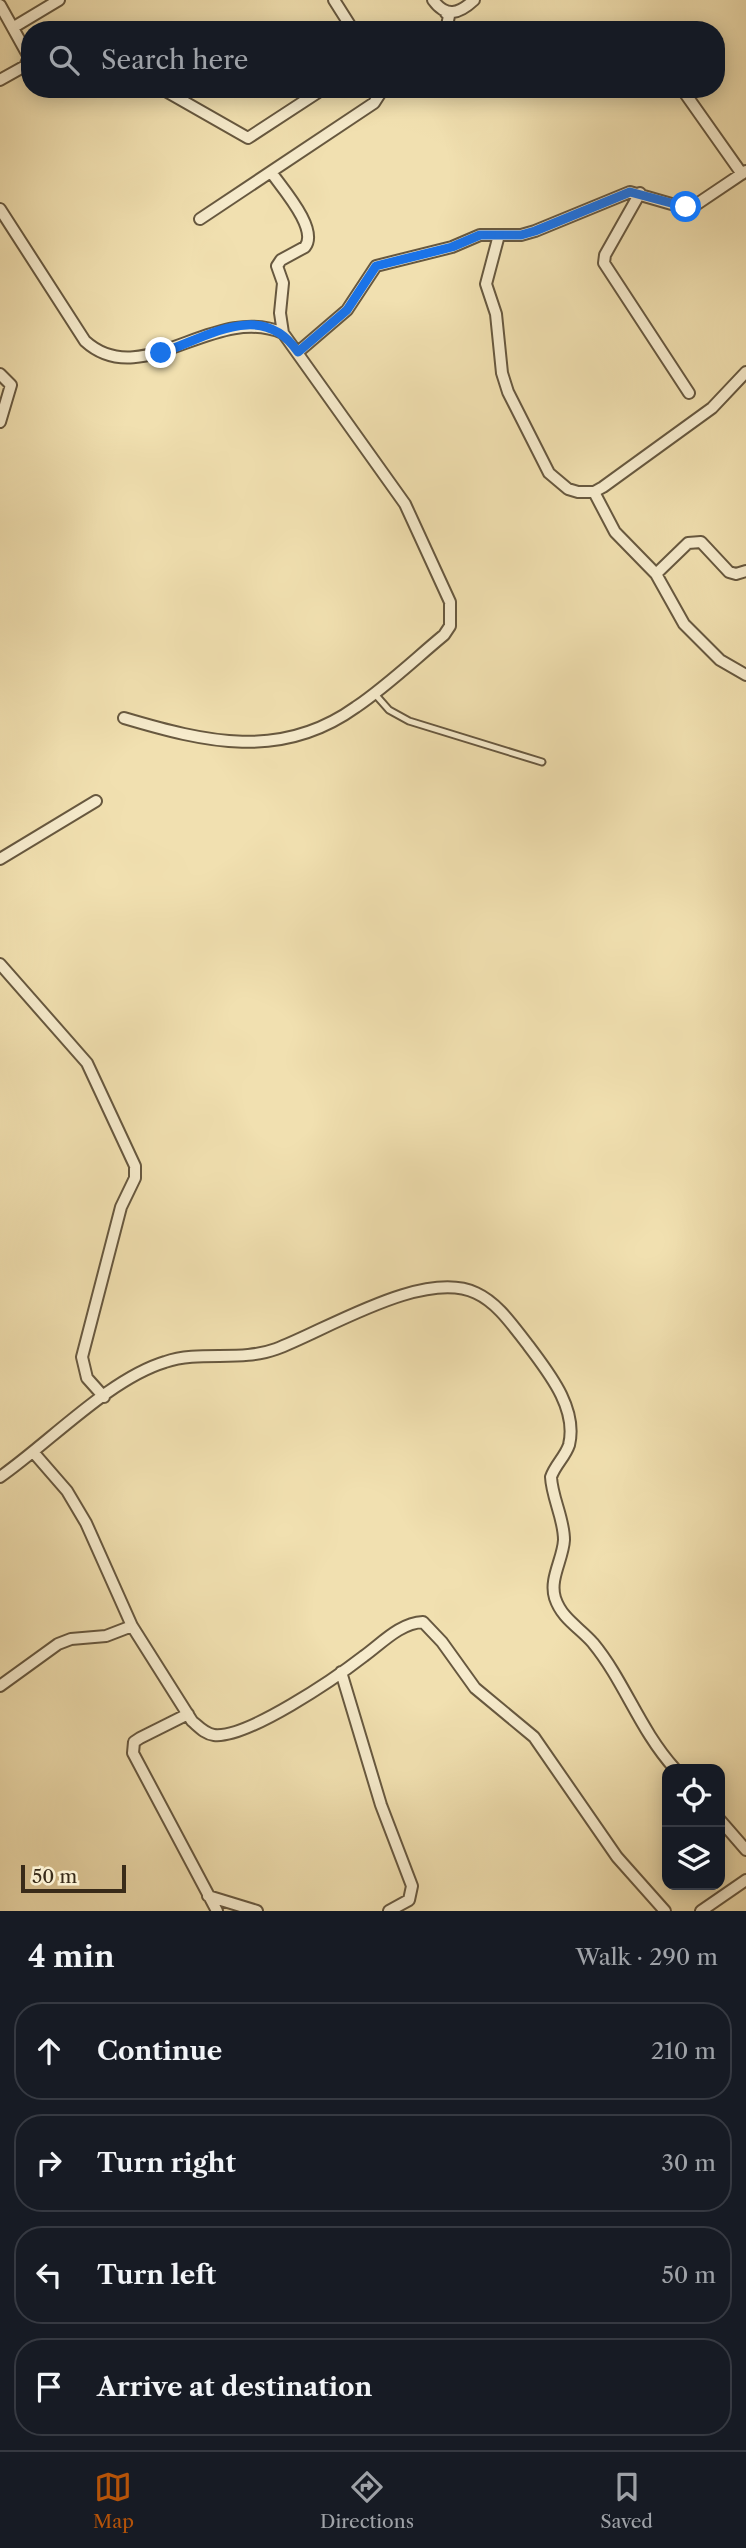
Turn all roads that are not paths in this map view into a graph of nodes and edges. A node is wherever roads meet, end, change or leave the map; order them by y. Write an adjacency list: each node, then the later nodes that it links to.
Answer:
1 (59, 0): 7 (street)
2 (334, 0): 8 (street)
3 (433, 0): 6 (street)
4 (474, 0): 6 (street)
5 (0, 5): 11 (street)
6 (446, 13): 9 (street)
7 (24, 21)
8 (347, 21)
9 (448, 21)
10 (21, 23): 11 (street)
11 (14, 27): 12 (street)
12 (21, 41)
13 (21, 68): 14 (street)
14 (0, 80)
15 (178, 98): 16 (street)
16 (309, 98)
17 (377, 98): 19 (street)
18 (689, 98): 20 (street)
19 (271, 172): 23 (street); 25 (street)
20 (744, 173): 21 (street)
21 (640, 193): 24 (street); 29 (street)
22 (0, 209): 25 (street)
23 (200, 219)
24 (499, 234): 26 (street); 31 (street)
25 (283, 333): 26 (street)
26 (298, 352): 35 (street)
27 (746, 372): 31 (street)
28 (0, 374): 30 (street)
29 (689, 393)
30 (0, 422)
31 (594, 492): 33 (street)
32 (746, 570): 33 (street)
33 (656, 574): 34 (street)
34 (746, 675)
35 (374, 693): 36 (street); 37 (lane)
36 (124, 718)
37 (542, 762)
38 (96, 801): 39 (street)
39 (0, 859)
40 (0, 964): 41 (street)
41 (104, 1396): 42 (street); 48 (street)
42 (34, 1453): 43 (street); 44 (street)
43 (0, 1477)
44 (132, 1626): 46 (street); 47 (street)
45 (341, 1672): 47 (street); 55 (street); 56 (street)
46 (0, 1686)
47 (188, 1714): 52 (street)
48 (671, 1764)
49 (725, 1826): 50 (street)
50 (746, 1850)
51 (746, 1880): 57 (street)
52 (208, 1896): 53 (street); 54 (street)
53 (217, 1911)
54 (257, 1911)
55 (389, 1911)
56 (665, 1911)
57 (701, 1911)

